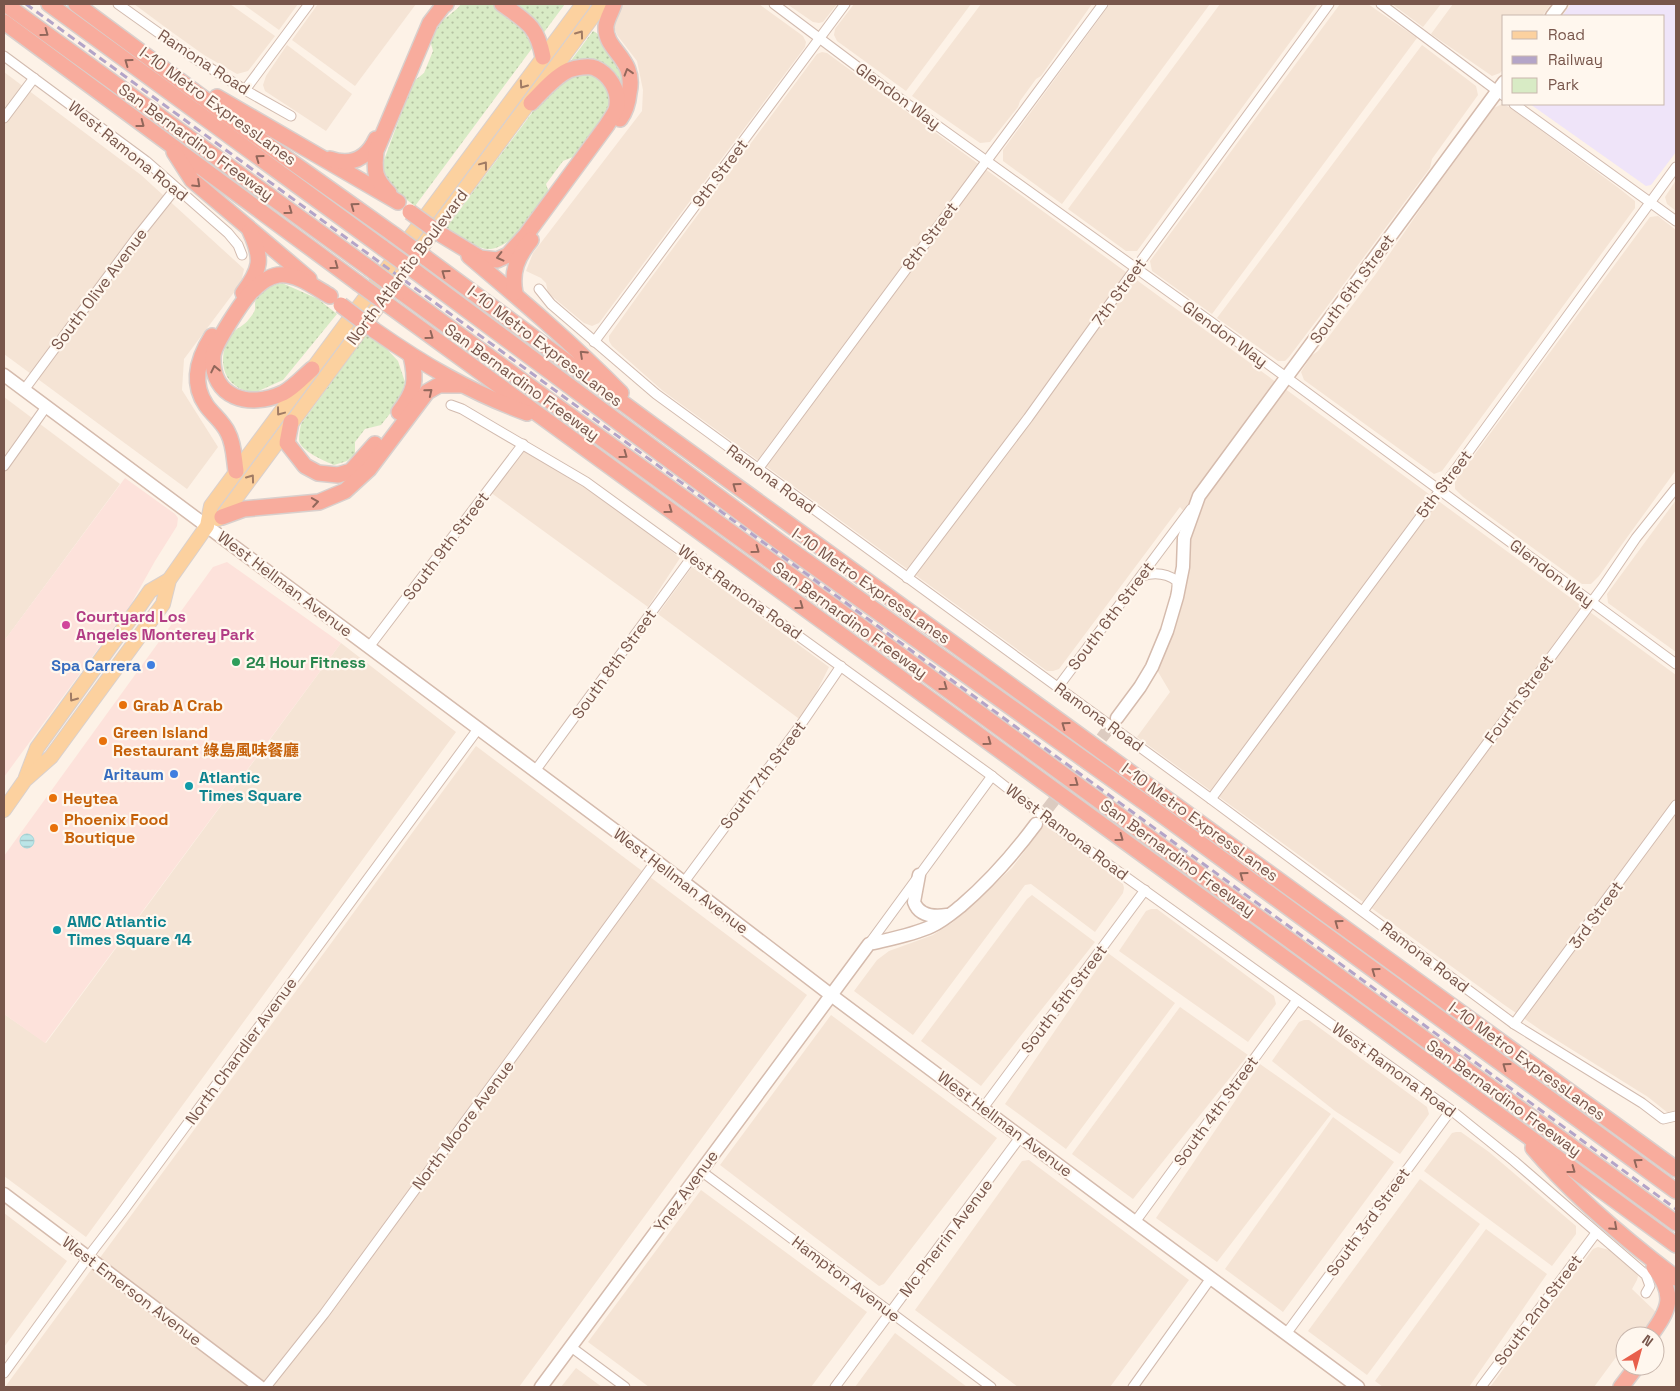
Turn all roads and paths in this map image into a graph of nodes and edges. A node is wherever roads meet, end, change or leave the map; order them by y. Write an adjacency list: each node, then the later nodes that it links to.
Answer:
1 (5, 4): 106 (highway, one-way to 106, bridge)
2 (49, 4): 103 (highway, I-10 Metro ExpressLanes, one-way to 2, bridge)
3 (76, 4): 21 (highway)
4 (118, 4): 26 (street, Ramona Road)
5 (309, 4): 26 (street)
6 (432, 4): 32 (highway)
7 (446, 4): 36 (highway)
8 (502, 4): 23 (highway)
9 (583, 4): 23 (main road, North Atlantic Boulevard)
10 (602, 4): 27 (main road, North Atlantic Boulevard, one-way to 10)
11 (614, 4): 44 (highway, one-way to 11)
12 (774, 4): 20 (street, Glendon Way)
13 (845, 4): 20 (street, 9th Street)
14 (1103, 4): 33 (street, 8th Street)
15 (1329, 4): 42 (street, 7th Street)
16 (1381, 4): 25 (street)
17 (1561, 4): 18 (street)
18 (1553, 15)
19 (4, 22): 31 (highway, San Bernardino Freeway, one-way to 31)
20 (821, 38): 33 (street, Glendon Way); 46 (street, 9th Street)
21 (142, 53): 32 (highway); 57 (highway, one-way to 21, bridge)
22 (4, 56): 24 (street, West Ramona Road)
23 (543, 57): 48 (main road, North Atlantic Boulevard, one-way to 48)
24 (34, 78): 30 (street); 35 (street, West Ramona Road)
25 (1502, 89): 50 (street, South 6th Street)
26 (245, 90): 29 (street, Ramona Road)
27 (531, 103): 40 (highway, one-way to 40); 56 (main road, North Atlantic Boulevard, one-way to 27)
28 (1515, 105): 37 (street)
29 (292, 116)
30 (4, 118)
31 (169, 144): 39 (highway, one-way to 39); 55 (highway, San Bernardino Freeway, one-way to 55, bridge)
32 (316, 155): 36 (highway)
33 (987, 160): 42 (street, Glendon Way); 60 (street, 8th Street)
34 (1676, 167): 37 (street, 5th Street)
35 (176, 188): 41 (street, West Ramona Road); 52 (street, South Olive Avenue)
36 (398, 202): 40 (highway, bridge)
37 (1650, 202): 38 (street); 63 (street, 5th Street)
38 (1676, 221)
39 (250, 231): 45 (highway); 61 (highway)
40 (448, 239): 44 (highway)
41 (242, 255)
42 (1135, 268): 50 (street, Glendon Way); 69 (street, 7th Street)
43 (539, 289): 46 (street, Ramona Road)
44 (515, 294): 57 (highway, one-way to 44)
45 (336, 300): 47 (highway, bridge); 48 (highway, one-way to 45)
46 (594, 342): 60 (street, Ramona Road)
47 (411, 356): 51 (highway); 56 (highway)
48 (312, 369): 61 (main road, North Atlantic Boulevard, one-way to 61)
49 (4, 375): 52 (street, West Hellman Avenue)
50 (1286, 378): 63 (street, Glendon Way); 64 (street, South 6th Street)
51 (461, 386): 55 (highway); 65 (highway, one-way to 51)
52 (24, 390): 54 (street, West Hellman Avenue)
53 (451, 405): 58 (street, West Ramona Road)
54 (46, 407): 59 (street); 66 (street, West Hellman Avenue)
55 (544, 420): 97 (highway, San Bernardino Freeway, one-way to 97)
56 (291, 422): 65 (main road, North Atlantic Boulevard, one-way to 56)
57 (654, 426): 99 (highway, one-way to 57)
58 (522, 444): 67 (street, West Ramona Road); 72 (street, South 9th Street)
59 (4, 466)
60 (758, 469): 69 (street, Ramona Road)
61 (236, 471): 66 (main road, North Atlantic Boulevard)
62 (1676, 488): 71 (street, Fourth Street)
63 (1440, 491): 71 (street, Glendon Way); 80 (street, 5th Street)
64 (1199, 496): 68 (street, South 6th Street); 70 (street, South 6th Street)
65 (222, 517): 66 (main road, North Atlantic Boulevard)
66 (207, 526): 72 (street, West Hellman Avenue); 82 (main road, North Atlantic Boulevard)
67 (692, 557): 74 (street, West Ramona Road); 78 (street, South 8th Street)
68 (1142, 576): 70 (street); 75 (street, South 6th Street)
69 (907, 578): 75 (street, Ramona Road)
70 (1178, 597): 76 (street, South 6th Street)
71 (1591, 603): 73 (street, Glendon Way); 88 (street, Fourth Street)
72 (369, 647): 77 (street, West Hellman Avenue)
73 (1676, 664)
74 (841, 666): 79 (street, West Ramona Road); 86 (street, South 7th Street)
75 (1058, 687): 80 (street, Ramona Road)
76 (1117, 718)
77 (478, 729): 78 (street, West Hellman Avenue); 110 (street, North Chandler Avenue)
78 (535, 771): 84 (street, West Hellman Avenue)
79 (992, 776): 85 (street); 87 (street, West Ramona Road)
80 (1211, 799): 88 (street, Ramona Road)
81 (1676, 805): 93 (street, 3rd Street)
82 (4, 810)
83 (1036, 824): 89 (street)
84 (656, 861): 86 (street, West Hellman Avenue); 124 (street, North Moore Avenue)
85 (919, 875): 89 (street); 90 (street)
86 (684, 882): 91 (street, West Hellman Avenue)
87 (1145, 890): 92 (street, West Ramona Road); 94 (street, South 5th Street)
88 (1363, 911): 93 (street, Ramona Road)
89 (949, 915): 90 (street)
90 (869, 944): 91 (street)
91 (831, 995): 94 (street, West Hellman Avenue); 102 (street, Ynez Avenue)
92 (1297, 1000): 95 (street, West Ramona Road); 105 (street, South 4th Street)
93 (1514, 1024): 96 (street, Ramona Road)
94 (983, 1108): 98 (street, West Hellman Avenue)
95 (1451, 1110): 107 (street, West Ramona Road); 118 (street, South 3rd Street)
96 (1676, 1116)
97 (1518, 1130): 108 (highway, San Bernardino Freeway, one-way to 108); 109 (highway, one-way to 109)
98 (1021, 1136): 105 (street, West Hellman Avenue); 114 (street, Mc Pherrin Avenue)
99 (1647, 1148): 100 (highway); 101 (highway)
100 (1676, 1160)
101 (1676, 1169)
102 (701, 1171): 114 (street, Hampton Avenue); 119 (street, Ynez Avenue)
103 (1676, 1191)
104 (4, 1194): 110 (street, West Emerson Avenue)
105 (1135, 1222): 111 (street, West Hellman Avenue)
106 (1676, 1223)
107 (1596, 1233): 113 (street, West Ramona Road); 131 (street, South 2nd Street)
108 (1676, 1246)
109 (1644, 1254): 112 (highway); 116 (highway)
110 (88, 1258): 120 (street, North Chandler Avenue); 123 (street, West Emerson Avenue)
111 (1211, 1278): 118 (street, West Hellman Avenue); 129 (street)
112 (1676, 1278)
113 (1646, 1292)
114 (890, 1312): 127 (street, Mc Pherrin Avenue); 128 (street, Hampton Avenue)
115 (1676, 1318): 117 (highway)
116 (1658, 1326)
117 (1665, 1328)
118 (1286, 1334): 130 (street, West Hellman Avenue)
119 (571, 1347): 125 (street, Ynez Avenue); 126 (street)
120 (4, 1373)
121 (1621, 1376): 132 (highway)
122 (1629, 1376): 133 (highway)
123 (260, 1387)
124 (266, 1387)
125 (541, 1387)
126 (625, 1387)
127 (835, 1387)
128 (991, 1387)
129 (1133, 1387)
130 (1358, 1387)
131 (1481, 1387)
132 (1613, 1387)
133 (1621, 1387)

